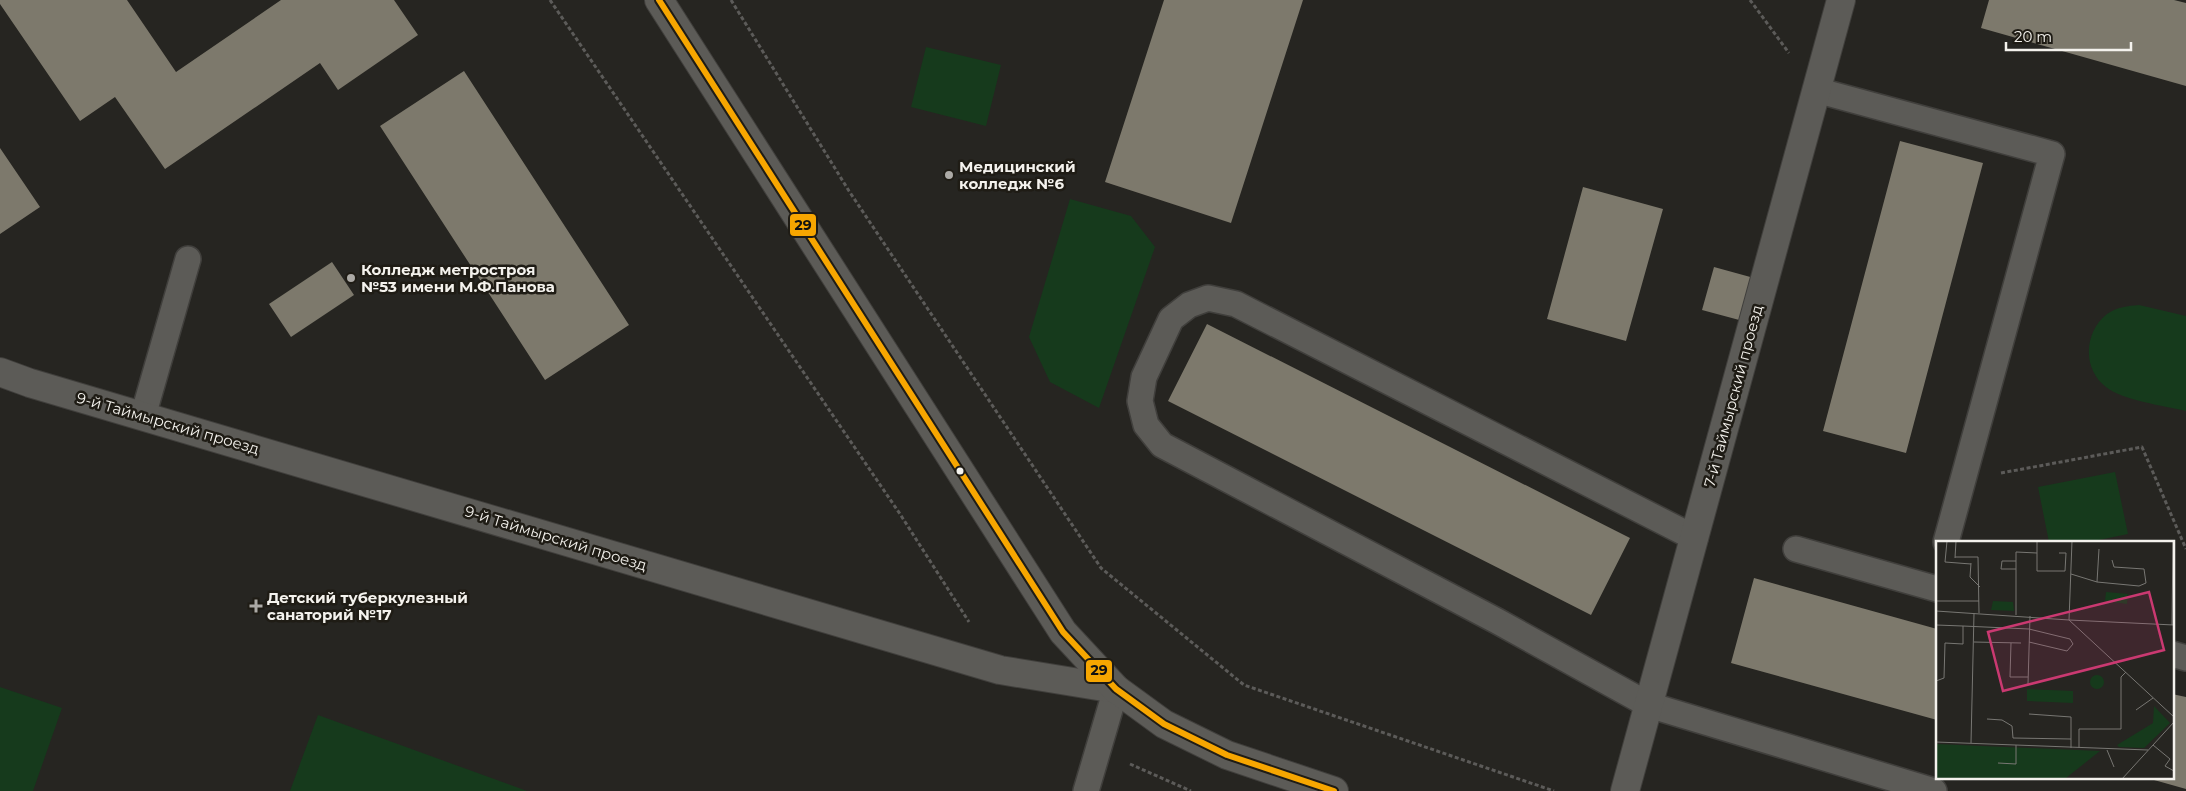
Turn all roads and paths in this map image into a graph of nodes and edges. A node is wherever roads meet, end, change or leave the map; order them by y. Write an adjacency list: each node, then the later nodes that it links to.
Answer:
1 (550, 0): 16 (path)
2 (658, 0): 17 (street)
3 (731, 0): 23 (path)
4 (1750, 0): 6 (path)
5 (1840, 0): 6 (street, 7-й Таймырский проезд)
6 (1816, 90): 10 (lane); 11 (street, 7-й Таймырский проезд)
7 (188, 258): 9 (lane)
8 (0, 372): 9 (street, 9-й Таймырский проезд)
9 (143, 416): 16 (street, 9-й Таймырский проезд)
10 (1962, 481): 12 (lane); 14 (path)
11 (1695, 538): 18 (street, 7-й Таймырский проезд); 18 (lane)
12 (1946, 541)
13 (1796, 549): 15 (lane)
14 (2186, 549)
15 (1936, 583)
16 (1000, 670): 17 (street, 9-й Таймырский проезд)
17 (1116, 689): 19 (lane); 22 (street)
18 (1649, 705): 24 (street, 7-й Таймырский проезд); 25 (lane)
19 (1098, 749): 20 (lane); 21 (path)
20 (1086, 791)
21 (1192, 791)
22 (1334, 791)
23 (1554, 791)
24 (1625, 791)
25 (1934, 791)

